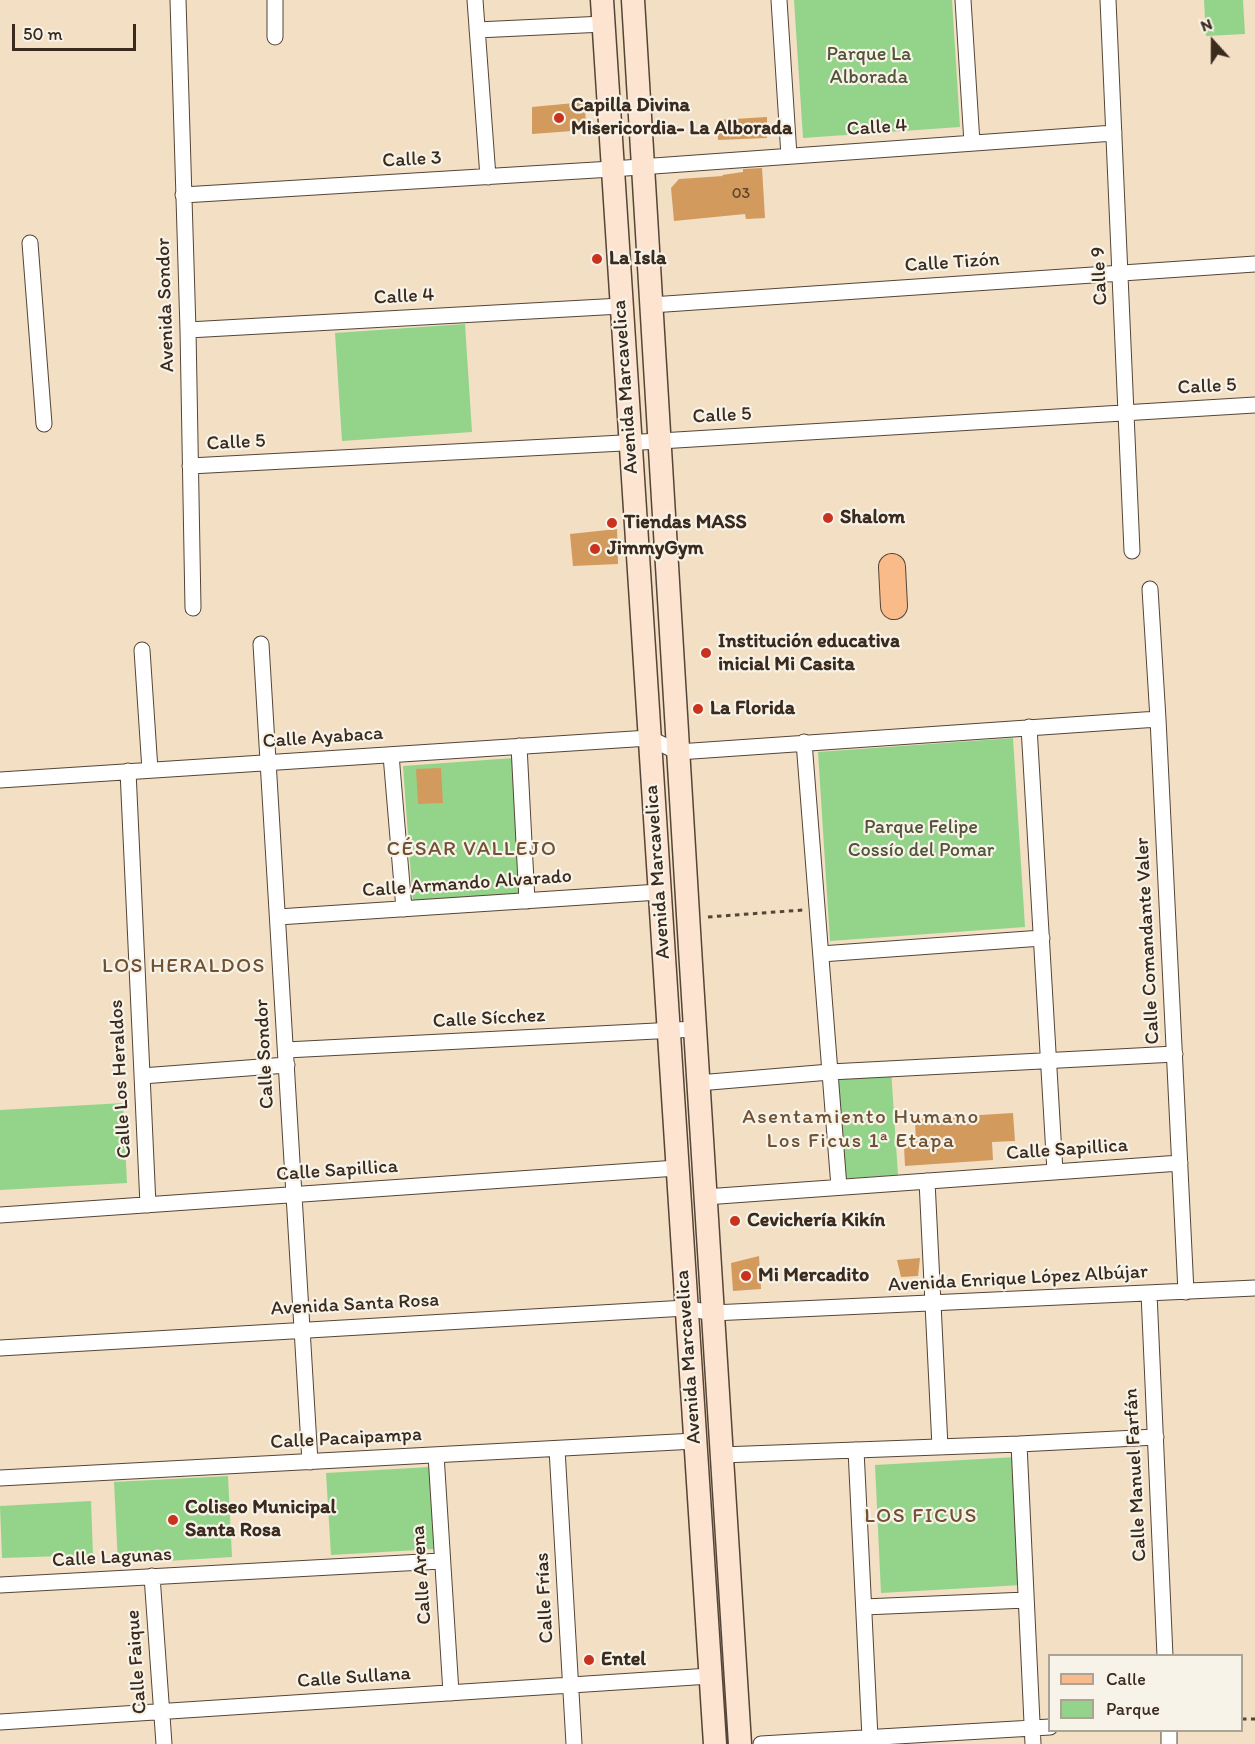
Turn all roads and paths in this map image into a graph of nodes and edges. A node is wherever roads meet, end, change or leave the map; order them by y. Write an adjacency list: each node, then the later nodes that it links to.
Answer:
1 (178, 0): 18 (street, Avenida Sondor)
2 (275, 0): 11 (street)
3 (475, 0): 10 (street)
4 (602, 0): 9 (street, Avenida Marcavelica)
5 (633, 0): 15 (street, Avenida Marcavelica)
6 (779, 0): 14 (street)
7 (963, 0): 13 (street)
8 (1108, 0): 12 (street, Calle 9)
9 (604, 24): 10 (street); 16 (street, Avenida Marcavelica)
10 (477, 30): 17 (street)
11 (275, 37)
12 (1114, 133): 13 (street, Calle 4); 21 (street, Calle 9)
13 (972, 143): 14 (street, Calle 4)
14 (789, 156): 15 (street, Calle 4)
15 (643, 165): 16 (street, Calle 3); 22 (street, Avenida Marcavelica)
16 (612, 169): 17 (street, Calle 3); 23 (street, Avenida Marcavelica)
17 (488, 177): 18 (street, Calle 3)
18 (183, 195): 24 (street, Avenida Sondor)
19 (30, 243): 27 (street)
20 (1255, 264): 21 (street, Calle Tizón)
21 (1120, 273): 22 (street, Calle Tizón); 26 (street, Calle 9)
22 (651, 305): 29 (street, Avenida Marcavelica)
23 (621, 306): 24 (street, Calle 4); 28 (street, Avenida Marcavelica)
24 (188, 330): 30 (street, Avenida Sondor)
25 (1255, 405): 26 (street, Calle 5)
26 (1127, 412): 29 (street, Calle 5); 31 (street, Calle 9)
27 (44, 424)
28 (630, 441): 29 (street, Calle 5); 30 (street, Calle 5); 40 (street, Avenida Marcavelica)
29 (660, 441): 43 (street, Avenida Marcavelica)
30 (190, 466): 35 (street, Avenida Sondor)
31 (1132, 551)
32 (891, 567): 34 (main road)
33 (1150, 589): 38 (street, Calle Comandante Valer)
34 (894, 606)
35 (193, 608)
36 (261, 644): 45 (street, Calle Sondor)
37 (142, 650): 46 (street)
38 (1158, 719): 39 (street); 59 (street, Calle Comandante Valer)
39 (1029, 727): 41 (street); 55 (street)
40 (649, 738): 42 (street, Calle Ayabaca); 43 (street); 49 (street, Avenida Marcavelica)
41 (804, 742): 43 (street); 52 (street)
42 (519, 746): 44 (street, Calle Ayabaca); 50 (street)
43 (678, 752): 54 (street, Avenida Marcavelica)
44 (391, 754): 45 (street, Calle Ayabaca); 51 (street)
45 (268, 762): 46 (street, Calle Ayabaca); 53 (street, Calle Sondor)
46 (150, 770): 47 (street, Calle Ayabaca)
47 (128, 771): 48 (street, Calle Ayabaca); 63 (street, Calle Los Heraldos)
48 (0, 780)
49 (659, 892): 50 (street, Calle Armando Alvarado); 58 (street, Avenida Marcavelica)
50 (527, 901): 51 (street, Calle Armando Alvarado)
51 (404, 909): 53 (street, Calle Armando Alvarado)
52 (817, 909): 54 (path); 56 (street)
53 (278, 917): 60 (street, Calle Sondor)
54 (688, 918): 57 (street, Avenida Marcavelica)
55 (1042, 938): 56 (street); 61 (street)
56 (821, 954): 62 (street)
57 (695, 1029): 58 (street, Calle Sícchez); 64 (street, Avenida Marcavelica)
58 (669, 1031): 60 (street, Calle Sícchez); 66 (street, Avenida Marcavelica)
59 (1175, 1054): 61 (street); 65 (street, Calle Comandante Valer)
60 (286, 1057): 63 (street, Calle Sícchez); 70 (street, Calle Sondor)
61 (1050, 1061): 62 (street); 67 (street)
62 (830, 1072): 64 (street); 69 (street)
63 (142, 1076): 72 (street, Calle Los Heraldos)
64 (698, 1083): 71 (street, Avenida Marcavelica)
65 (1180, 1163): 67 (street, Calle Sapillica); 75 (street, Calle Comandante Valer)
66 (677, 1168): 70 (street, Calle Sapillica); 78 (street, Avenida Marcavelica)
67 (1055, 1172): 68 (street, Calle Sapillica)
68 (927, 1181): 69 (street, Calle Sapillica); 77 (street)
69 (839, 1187): 71 (street, Calle Sapillica)
70 (295, 1195): 72 (street, Calle Sapillica); 80 (street, Calle Sondor)
71 (705, 1197): 79 (street, Avenida Marcavelica)
72 (148, 1205): 73 (street, Calle Sapillica)
73 (0, 1215)
74 (1255, 1288): 75 (street, Avenida Enrique López Albújar)
75 (1186, 1292): 76 (street, Avenida Enrique López Albújar)
76 (1149, 1293): 77 (street, Avenida Enrique López Albújar); 82 (street, Calle Manuel Farfán)
77 (933, 1304): 79 (street, Avenida Enrique López Albújar); 85 (street)
78 (686, 1308): 79 (street, Avenida Santa Rosa); 80 (street, Avenida Santa Rosa); 83 (street, Avenida Marcavelica)
79 (711, 1313): 89 (street, Avenida Marcavelica)
80 (303, 1329): 81 (street, Avenida Santa Rosa); 90 (street, Calle Sondor)
81 (0, 1348)
82 (1155, 1437): 84 (street); 97 (street, Calle Manuel Farfán)
83 (695, 1441): 86 (street, Calle Pacaipampa); 98 (street, Avenida Marcavelica)
84 (1019, 1444): 85 (street); 95 (street)
85 (940, 1447): 87 (street)
86 (557, 1449): 88 (street, Calle Pacaipampa); 99 (street, Calle Frías)
87 (856, 1450): 89 (street); 96 (street)
88 (436, 1455): 90 (street, Calle Pacaipampa); 92 (street, Calle Arena)
89 (721, 1455): 109 (street, Avenida Marcavelica)
90 (310, 1462): 91 (street, Calle Pacaipampa)
91 (0, 1478)
92 (441, 1561): 93 (street, Calle Lagunas); 100 (street, Calle Arena)
93 (152, 1576): 94 (street, Calle Lagunas); 101 (street, Calle Faique)
94 (0, 1585)
95 (1026, 1600): 96 (street); 104 (street)
96 (864, 1607): 105 (street)
97 (1165, 1654)
98 (710, 1676): 99 (street, Calle Sullana); 108 (street, Avenida Marcavelica)
99 (571, 1685): 100 (street, Calle Sullana); 107 (street, Calle Frías)
100 (451, 1692): 101 (street, Calle Sullana)
101 (162, 1711): 102 (street, Calle Sullana); 106 (street, Calle Faique)
102 (0, 1722)
103 (1048, 1727): 104 (street)
104 (1032, 1728): 105 (street); 111 (street)
105 (870, 1738): 110 (street)
106 (164, 1744)
107 (574, 1744)
108 (715, 1744)
109 (740, 1744)
110 (761, 1744)
111 (1033, 1744)

